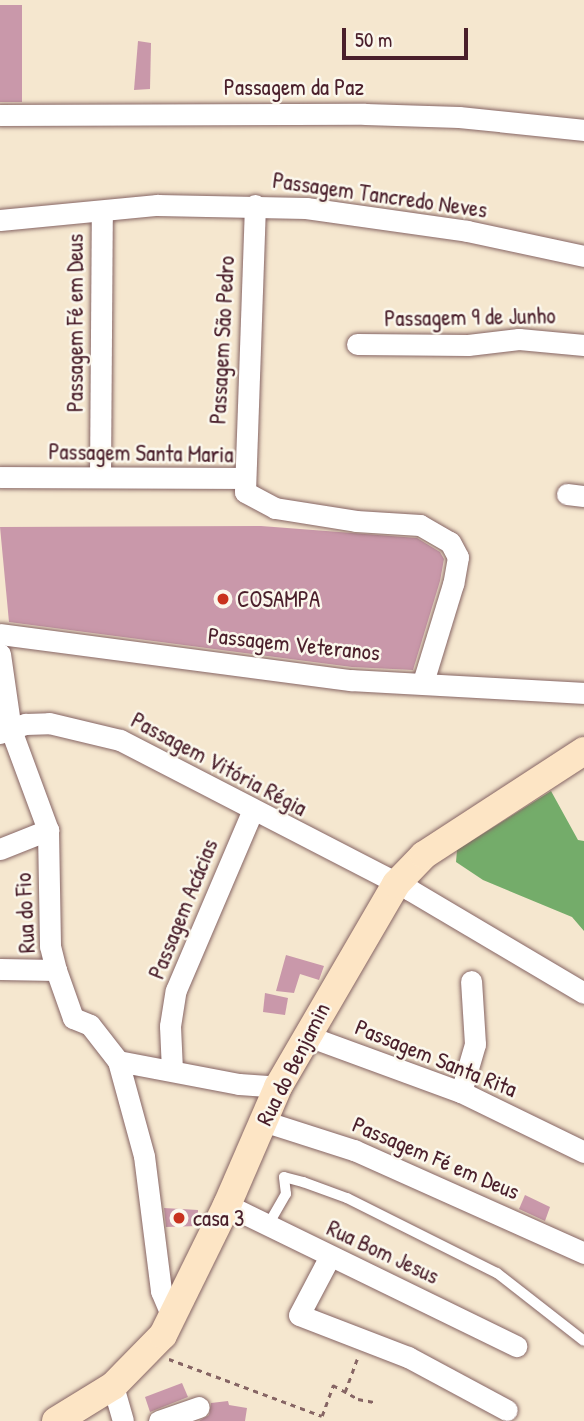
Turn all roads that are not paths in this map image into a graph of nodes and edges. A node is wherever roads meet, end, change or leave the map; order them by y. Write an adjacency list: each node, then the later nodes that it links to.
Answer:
1 (0, 115): 2 (street, Passagem da Paz)
2 (584, 129)
3 (255, 205): 4 (street, Passagem Tancredo Neves); 6 (street, Passagem Tancredo Neves); 11 (street, Passagem São Pedro)
4 (102, 212): 5 (street, Passagem Tancredo Neves); 10 (street, Passagem Fé em Deus)
5 (0, 220)
6 (584, 256)
7 (357, 344): 8 (street, Passagem 9 de Junho)
8 (584, 345)
9 (0, 477): 10 (street, Passagem Santa Maria)
10 (100, 477): 11 (street, Passagem Santa Maria)
11 (242, 478): 14 (street, Passagem Santa Maria)
12 (0, 634): 14 (street, Passagem Veteranos)
13 (0, 653): 16 (street, Rua do Fio)
14 (423, 682): 15 (street, Passagem Veteranos)
15 (584, 693)
16 (5, 731): 18 (street, Passagem Vitória Régia); 19 (street, Rua do Fio)
17 (584, 751): 21 (main road, Rua do Benjamin)
18 (252, 812): 21 (street, Passagem Vitória Régia); 28 (street, Passagem Acácias)
19 (48, 830): 20 (street); 23 (street, Rua do Fio)
20 (0, 849)
21 (396, 884): 25 (street); 26 (main road, Rua do Benjamin)
22 (0, 969): 23 (street)
23 (55, 970): 27 (street, Rua do Fio)
24 (471, 981): 30 (street)
25 (584, 993)
26 (306, 1035): 29 (main road, Rua do Benjamin); 30 (street, Passagem Santa Rita)
27 (118, 1062): 28 (street); 37 (street, Rua do Fio)
28 (172, 1070): 29 (street)
29 (278, 1087): 31 (main road, Rua do Benjamin)
30 (461, 1092): 32 (street, Passagem Santa Rita)
31 (263, 1121): 33 (main road, Rua do Benjamin); 35 (street, Passagem Fé em Deus)
32 (584, 1152)
33 (227, 1205): 34 (street, Rua Bom Jesus); 37 (main road, Rua do Benjamin)
34 (268, 1225): 36 (street, Rua Bom Jesus); 38 (lane)
35 (584, 1253)
36 (329, 1258): 39 (street, Rua Bom Jesus); 42 (street)
37 (161, 1334): 40 (main road, Rua do Benjamin)
38 (584, 1341)
39 (516, 1346)
40 (113, 1386): 43 (main road, Rua do Benjamin); 44 (street)
41 (199, 1407): 45 (street)
42 (507, 1410)
43 (56, 1421)
44 (122, 1421)
45 (159, 1421)

